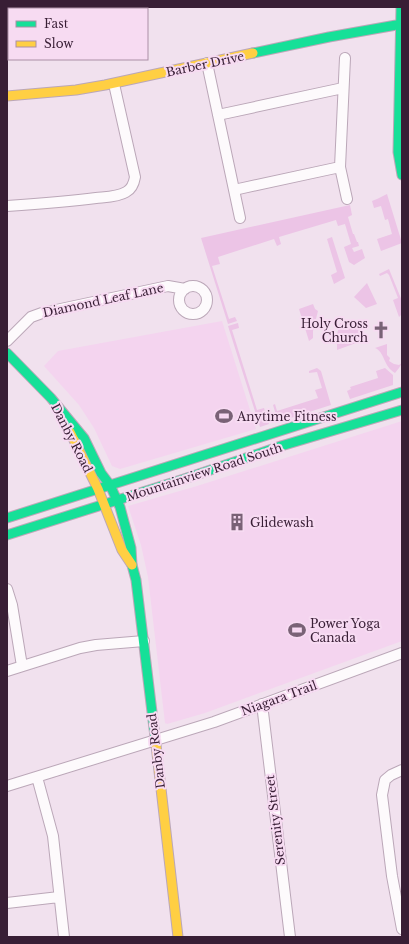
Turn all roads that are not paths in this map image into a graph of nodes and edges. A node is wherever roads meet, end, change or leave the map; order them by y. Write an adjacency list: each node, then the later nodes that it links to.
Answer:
1 (400, 7): 2 (street)
2 (401, 24): 4 (street, Barber Drive); 8 (street)
3 (345, 58): 6 (street)
4 (207, 63): 5 (street, Barber Drive); 9 (street)
5 (114, 84): 7 (street, Barber Drive); 14 (street)
6 (343, 88): 9 (street); 10 (street)
7 (7, 96)
8 (400, 108): 11 (street)
9 (218, 115): 12 (street)
10 (340, 167): 12 (street); 13 (street)
11 (402, 175)
12 (234, 190): 15 (street)
13 (347, 199)
14 (7, 206)
15 (240, 218)
16 (185, 289): 17 (street, Diamond Leaf Lane)
17 (7, 340)
18 (7, 353): 20 (street, Danby Road)
19 (402, 392): 22 (street, Mountainview Road South)
20 (51, 398): 22 (street, Danby Road); 23 (street, Danby Road)
21 (402, 410): 24 (street, Mountainview Road South)
22 (110, 485): 23 (street, Mountainview Road South); 24 (street, Danby Road)
23 (98, 489): 25 (street, Danby Road); 26 (street, Mountainview Road South)
24 (117, 500): 25 (street, Mountainview Road South); 28 (street, Danby Road)
25 (104, 504): 27 (street, Mountainview Road South); 28 (street, Danby Road)
26 (7, 518)
27 (7, 535)
28 (132, 565): 30 (street, Danby Road)
29 (7, 589): 32 (street)
30 (144, 641): 32 (street); 35 (street, Danby Road)
31 (402, 653): 34 (street, Niagara Trail)
32 (22, 666): 33 (street)
33 (7, 671)
34 (262, 704): 35 (street, Niagara Trail); 44 (street, Serenity Street)
35 (155, 740): 37 (street, Niagara Trail); 43 (street, Danby Road)
36 (402, 770): 41 (street)
37 (37, 777): 38 (street, Niagara Trail); 39 (street)
38 (7, 786)
39 (59, 897): 40 (street); 42 (street)
40 (7, 903)
41 (402, 929)
42 (64, 937)
43 (178, 937)
44 (290, 937)

